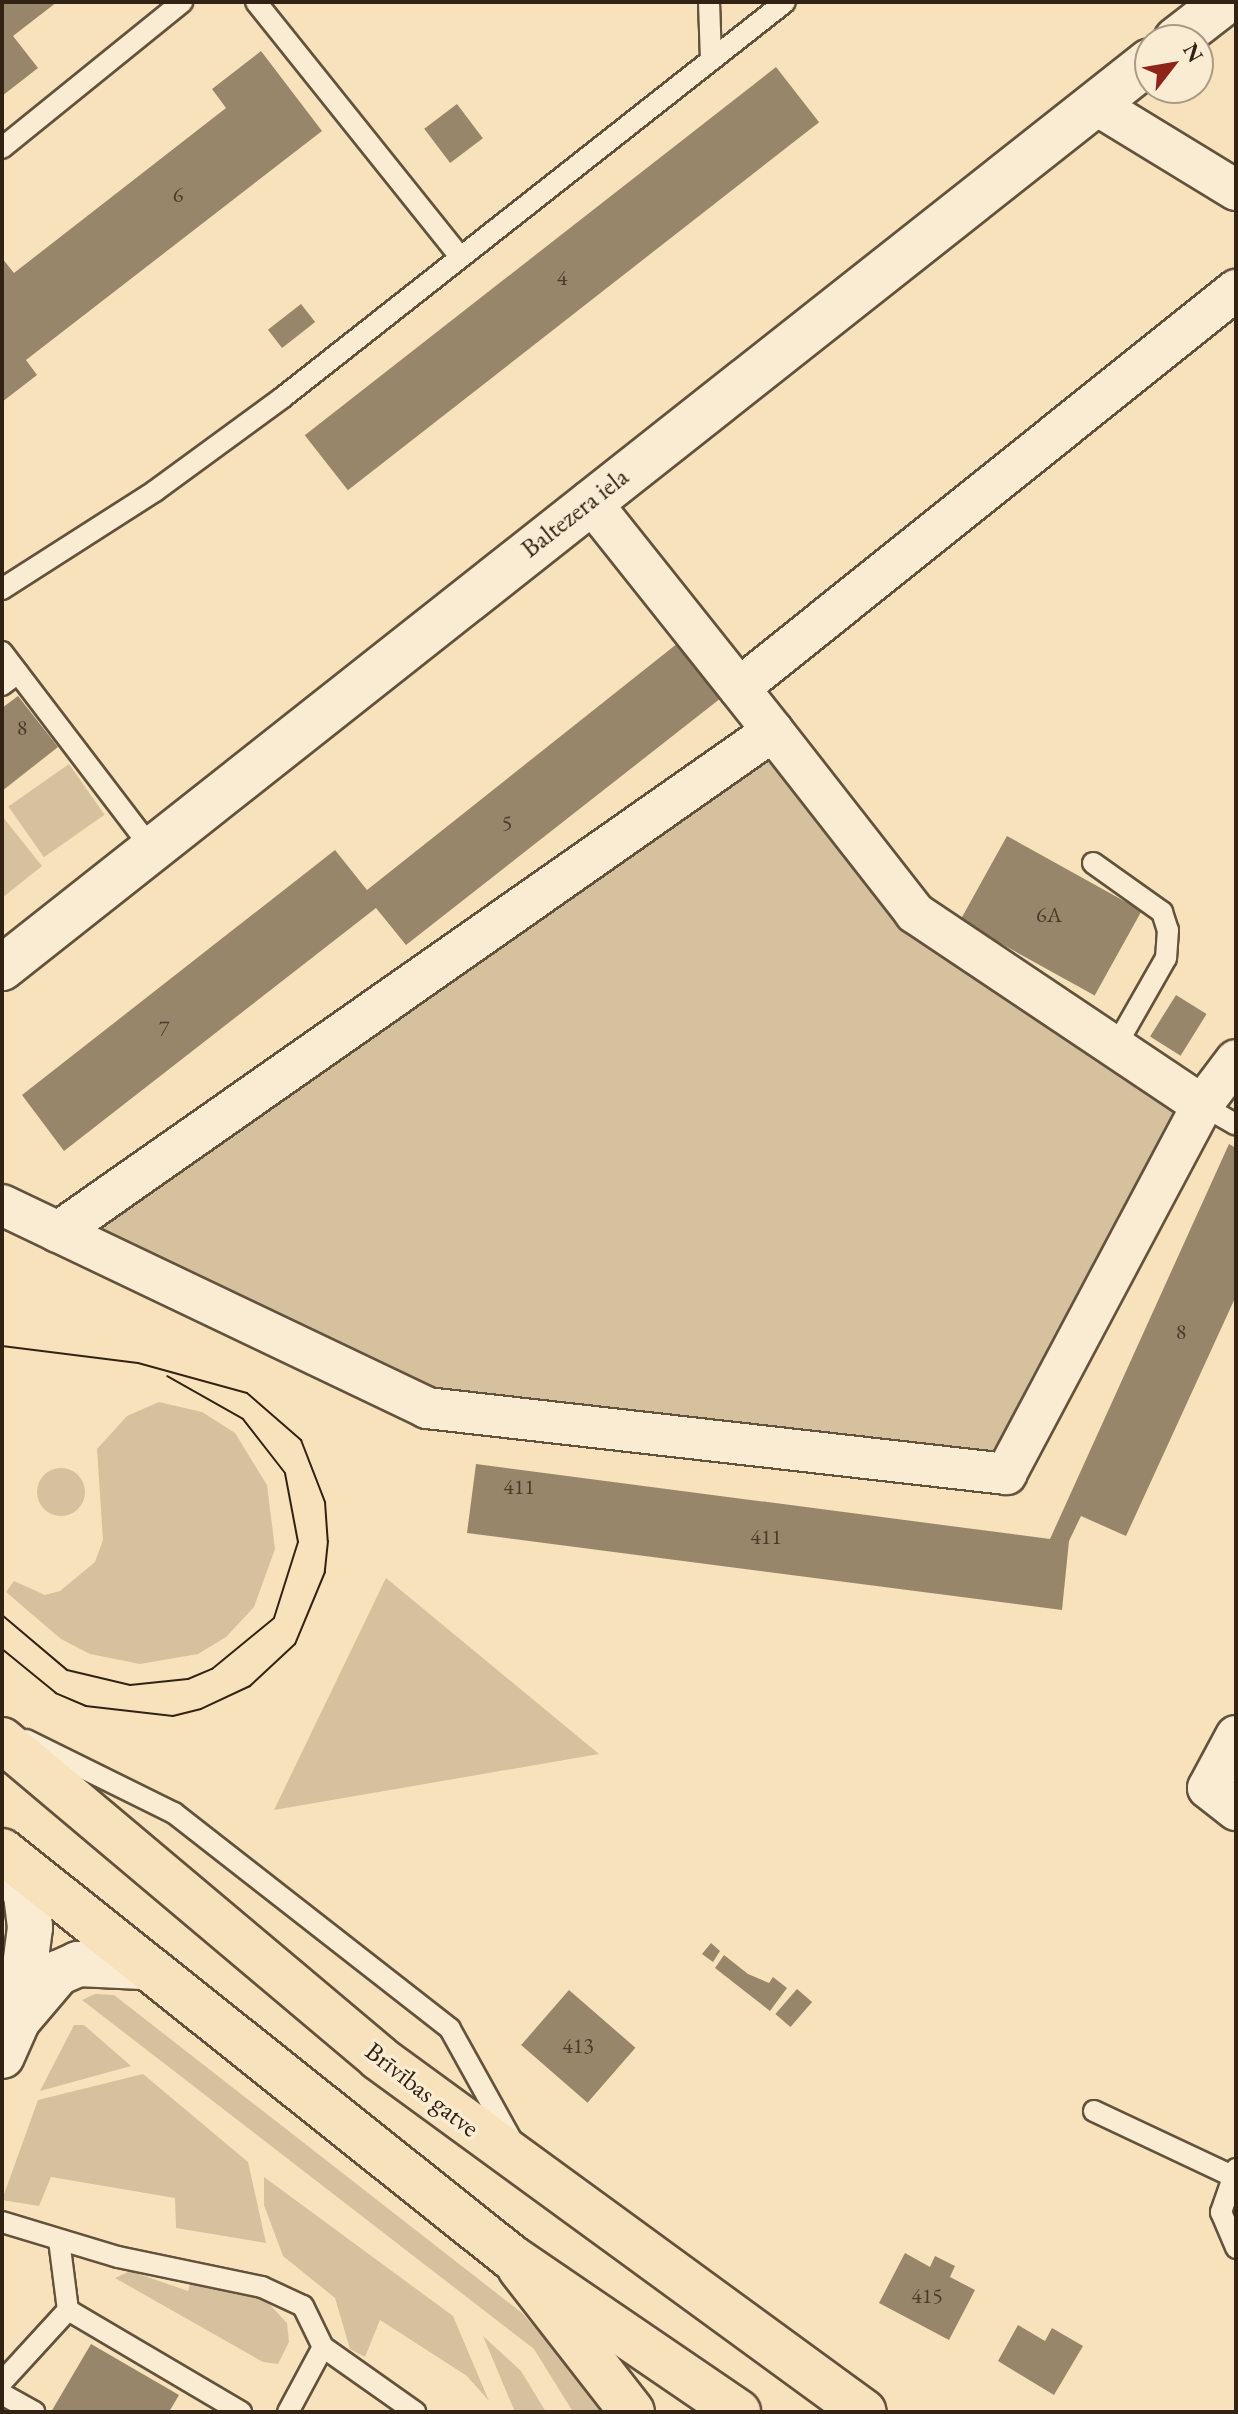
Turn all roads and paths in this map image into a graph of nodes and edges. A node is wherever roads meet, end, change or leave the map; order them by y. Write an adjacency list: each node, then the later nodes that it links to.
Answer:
1 (182, 2): 10 (lane)
2 (256, 2): 12 (lane)
3 (709, 2): 7 (lane)
4 (785, 2): 7 (lane)
5 (1225, 2): 6 (street)
6 (1197, 24)
7 (711, 60): 12 (lane)
8 (1134, 74): 9 (street, Baltezera iela)
9 (1095, 104): 11 (street); 14 (street, Baltezera iela)
10 (2, 148)
11 (1236, 190)
12 (460, 257): 15 (lane)
13 (1236, 290): 18 (street)
14 (590, 501): 18 (street); 20 (street, Baltezera iela)
15 (2, 589)
16 (2, 652): 17 (lane)
17 (10, 679): 20 (lane)
18 (739, 688): 19 (street)
19 (773, 731): 23 (street); 28 (street)
20 (152, 849): 22 (street, Baltezera iela)
21 (1093, 863): 23 (lane)
22 (2, 968)
23 (1114, 1049): 25 (street)
24 (1236, 1060): 25 (street)
25 (1202, 1105): 26 (lane); 28 (street)
26 (1236, 1125)
27 (2, 1205): 28 (street)
28 (58, 1232)
29 (2, 1728): 38 (lane)
30 (1236, 1736): 32 (street)
31 (2, 1740): 38 (main road, Brīvības gatve)
32 (1222, 1799)
33 (5, 1854): 34 (main road); 35 (street)
34 (142, 1967): 35 (street); 42 (main road)
35 (10, 2038)
36 (1094, 2111): 37 (lane)
37 (1233, 2172): 41 (lane)
38 (532, 2176): 53 (main road, Brīvības gatve)
39 (2, 2222): 40 (lane)
40 (59, 2240): 43 (lane); 44 (lane)
41 (1236, 2248)
42 (511, 2257): 51 (main road); 52 (main road)
43 (68, 2310): 45 (lane); 48 (lane)
44 (323, 2347): 49 (lane); 50 (lane)
45 (2, 2382)
46 (2, 2394): 47 (lane)
47 (34, 2412)
48 (241, 2412)
49 (288, 2412)
50 (415, 2412)
51 (632, 2412)
52 (738, 2412)
53 (864, 2412)

